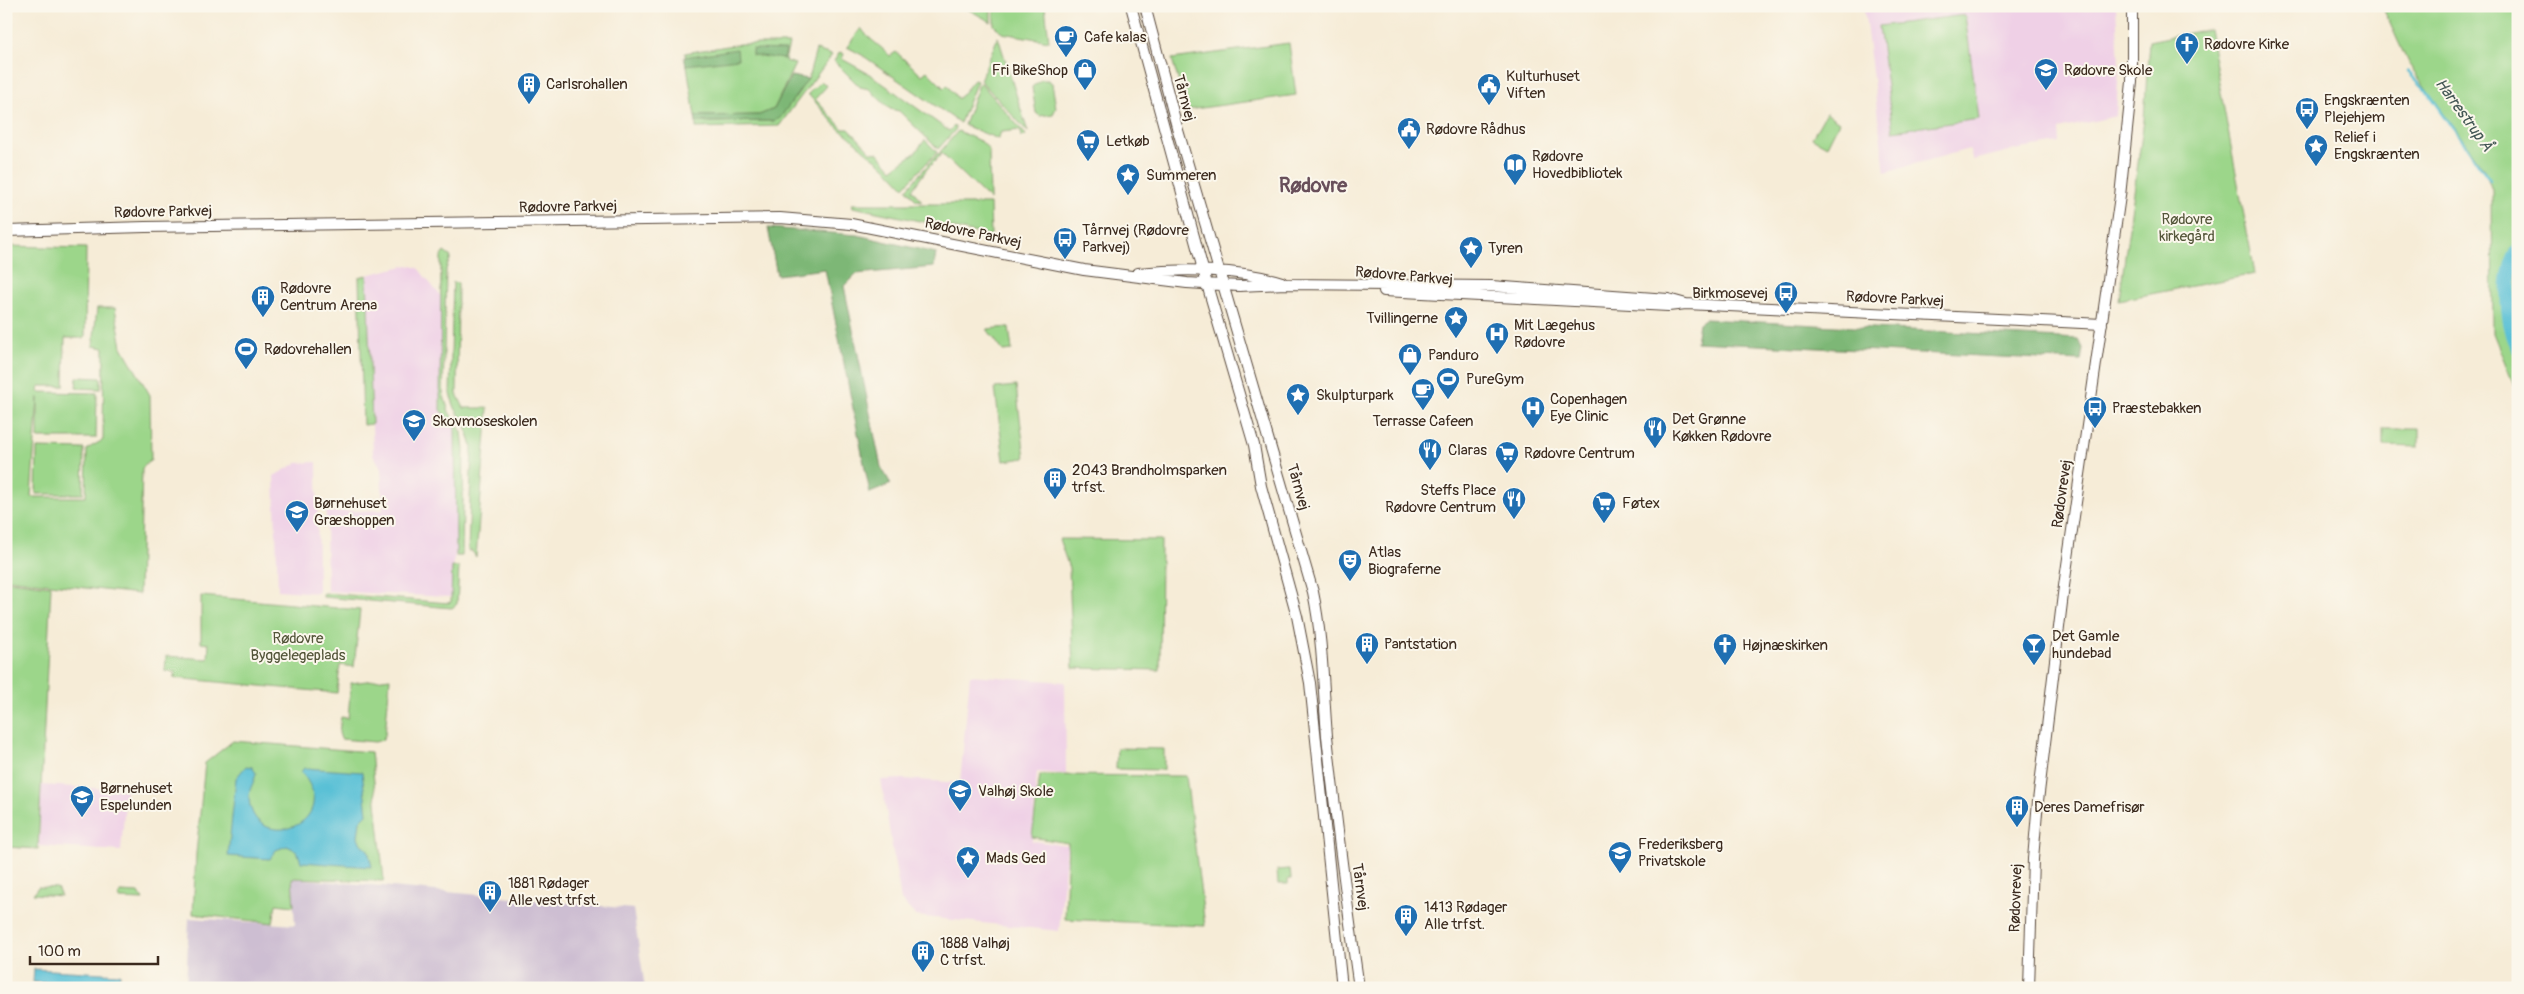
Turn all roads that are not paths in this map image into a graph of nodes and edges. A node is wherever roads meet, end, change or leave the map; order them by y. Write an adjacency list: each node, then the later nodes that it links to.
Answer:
1 (1131, 6): 5 (street, Tårnvej)
2 (1145, 6): 6 (street, Tårnvej)
3 (2132, 6): 11 (street, Rødovrevej)
4 (6, 231): 7 (street, Rødovre Parkvej)
5 (1203, 272): 6 (street, Rødovre Parkvej); 7 (street, Rødovre Parkvej); 8 (street, Tårnvej)
6 (1221, 273): 9 (street, Rødovre Parkvej); 10 (street, Tårnvej)
7 (1124, 274): 8 (street, Rødovre Parkvej)
8 (1207, 284): 10 (street, Rødovre Parkvej); 12 (street, Tårnvej)
9 (1286, 284): 10 (street, Rødovre Parkvej); 11 (street, Rødovre Parkvej)
10 (1224, 285): 13 (street, Tårnvej)
11 (2102, 324): 14 (street, Rødovrevej)
12 (1342, 988)
13 (1359, 988)
14 (2029, 988)

